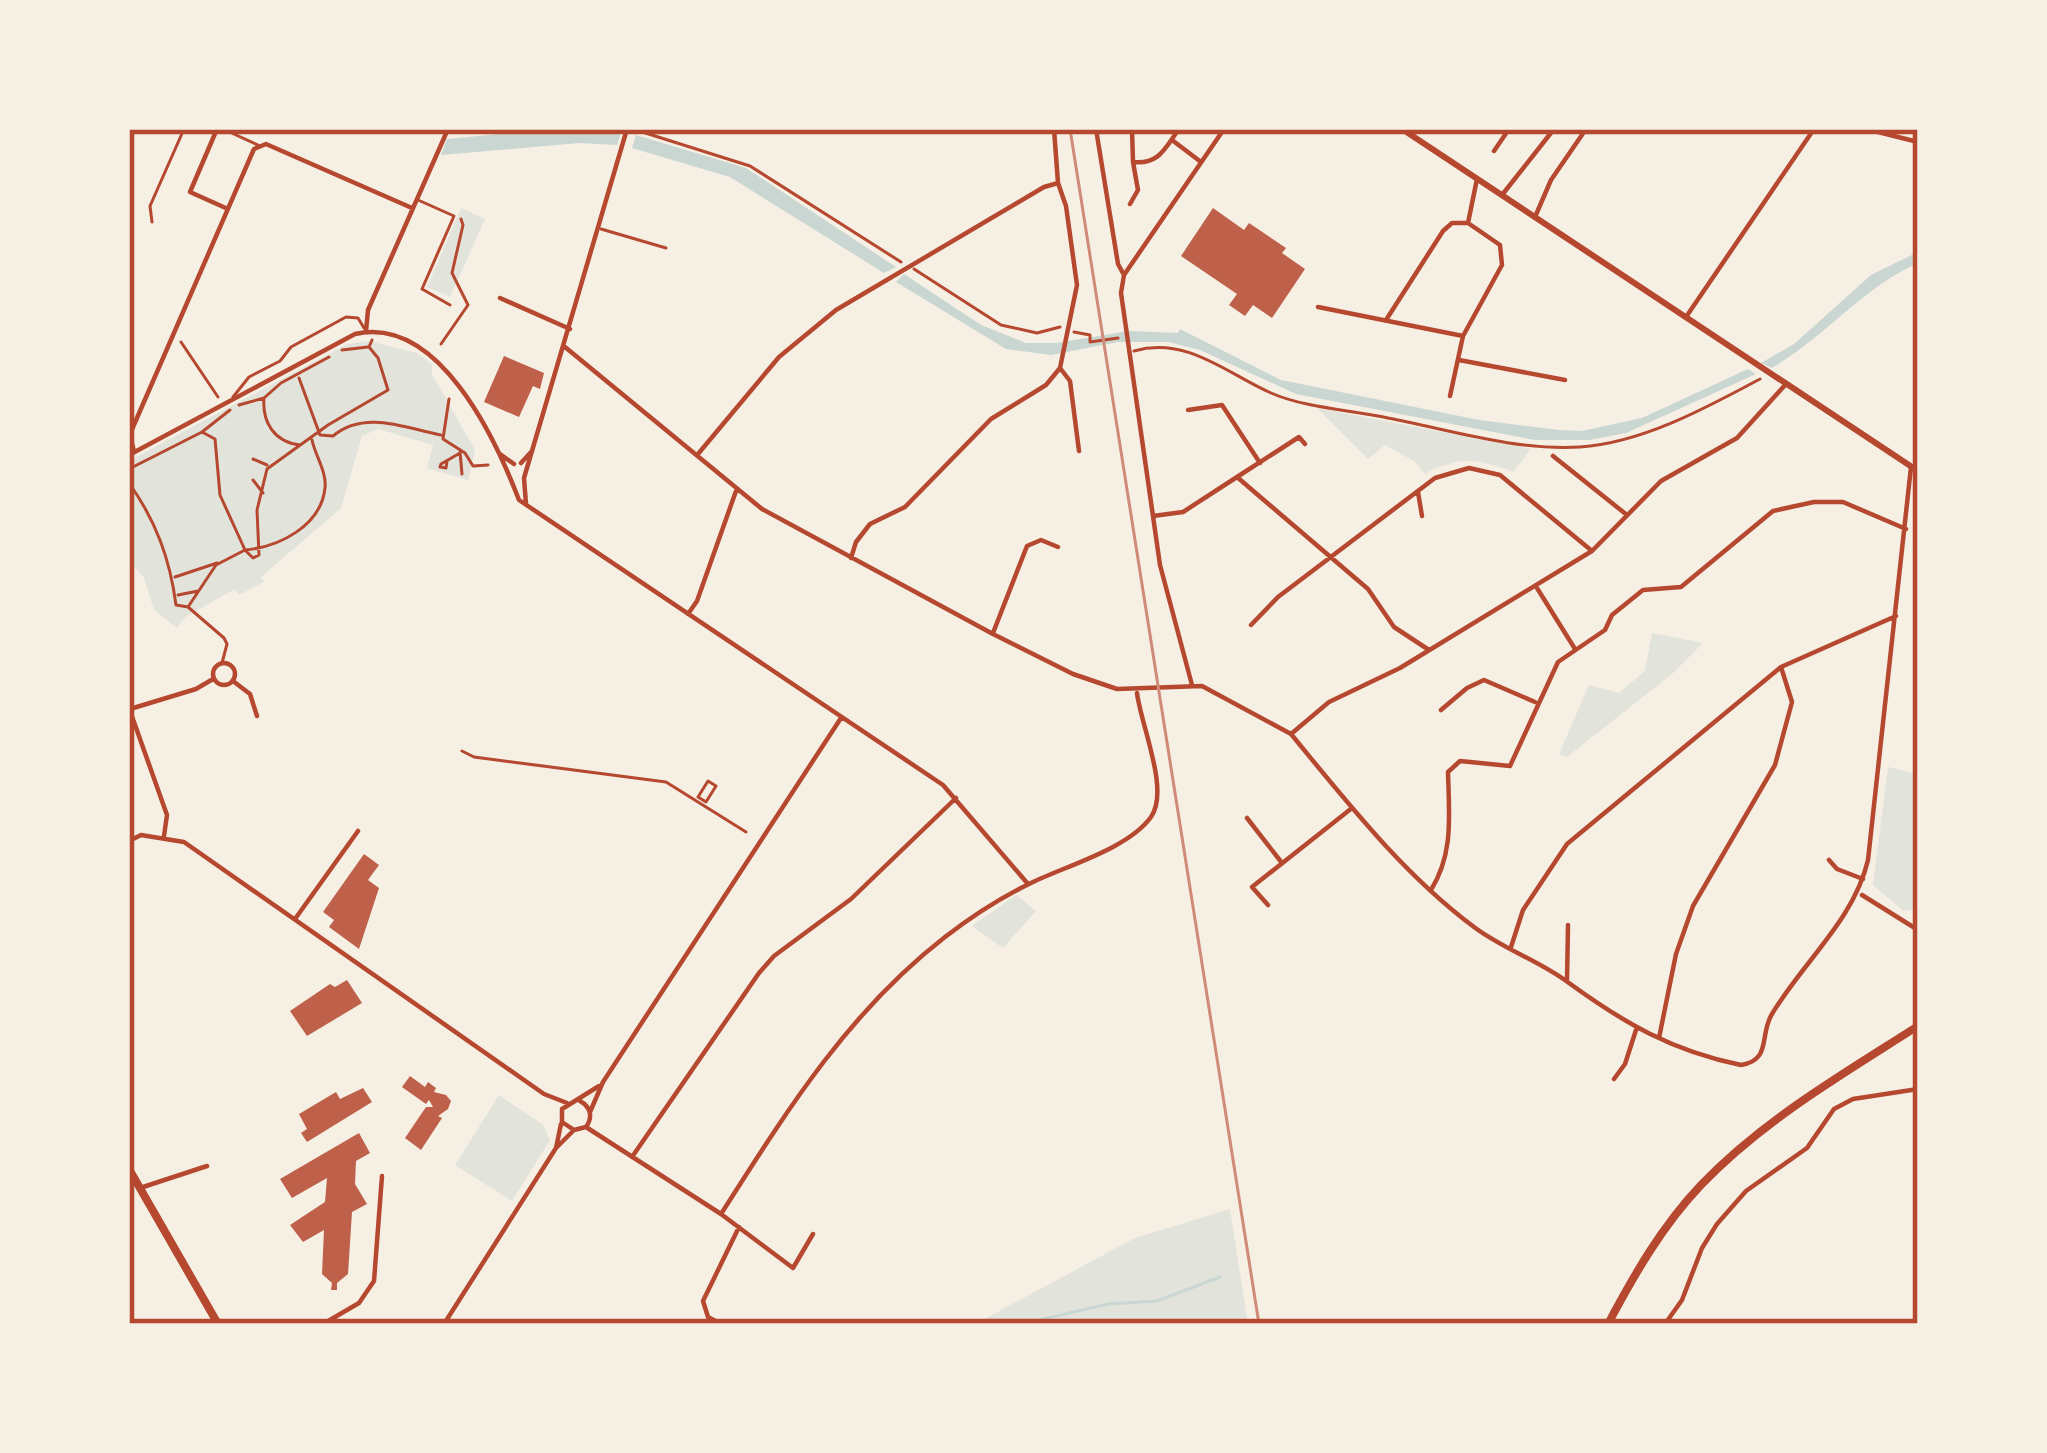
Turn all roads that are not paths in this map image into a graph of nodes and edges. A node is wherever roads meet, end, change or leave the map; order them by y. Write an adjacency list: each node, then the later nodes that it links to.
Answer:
1 (220, 129): 17 (street); 26 (street)
2 (631, 129): 30 (street)
3 (1054, 129): 22 (street)
4 (1096, 129): 32 (street)
5 (1132, 129): 20 (street)
6 (1180, 129): 15 (street)
7 (1224, 129): 19 (street)
8 (1402, 129): 21 (main road)
9 (1509, 129): 18 (street)
10 (1554, 129): 23 (street)
11 (1586, 129): 28 (street)
12 (1814, 129): 36 (street)
13 (1866, 129): 16 (street)
14 (447, 130): 24 (street)
15 (1172, 140): 19 (street); 20 (street)
16 (1918, 142)
17 (260, 146): 26 (street); 27 (street)
18 (1494, 151)
19 (1201, 162): 32 (street)
20 (1133, 163): 25 (street)
21 (1477, 178): 23 (main road); 29 (street)
22 (1058, 183): 43 (street); 52 (street)
23 (1502, 196): 28 (main road)
24 (416, 200): 27 (street); 34 (street)
25 (1130, 204)
26 (228, 208): 51 (street)
27 (412, 208): 39 (street)
28 (1535, 217): 36 (main road)
29 (1468, 223): 37 (street); 40 (street)
30 (599, 229): 31 (street); 38 (street)
31 (666, 248)
32 (1124, 275): 64 (street)
33 (500, 298): 38 (street)
34 (450, 304)
35 (1318, 307): 37 (street)
36 (1686, 316): 45 (main road)
37 (1386, 320): 40 (street)
38 (570, 329): 41 (street)
39 (370, 332): 47 (street); 47 (street); 55 (street)
40 (1463, 335): 42 (street)
41 (565, 347): 52 (street); 55 (street)
42 (1458, 360): 44 (street); 46 (street)
43 (1060, 368): 50 (street); 69 (street)
44 (1565, 380)
45 (1788, 382): 56 (main road); 63 (street)
46 (1450, 396)
47 (232, 398): 51 (street)
48 (1187, 410): 54 (street)
49 (1305, 444): 54 (street)
50 (1079, 451)
51 (132, 453)
52 (697, 456): 61 (street)
53 (1553, 456): 63 (street)
54 (1260, 463): 57 (street)
55 (518, 467): 58 (street); 59 (street)
56 (1914, 469): 66 (street)
57 (1237, 477): 64 (street); 70 (street)
58 (514, 478): 59 (street); 62 (street)
59 (524, 478): 62 (street)
60 (1417, 490): 65 (street); 68 (street); 70 (street)
61 (736, 491): 69 (street); 72 (street)
62 (526, 505): 72 (street)
63 (1627, 515): 68 (street)
64 (1153, 516): 81 (street)
65 (1422, 516)
66 (1906, 529): 73 (street); 76 (street)
67 (1058, 547): 75 (street)
68 (1592, 551): 71 (street)
69 (851, 558): 75 (street)
70 (1331, 560): 74 (street); 77 (street)
71 (1537, 588): 76 (street); 77 (street)
72 (688, 614): 87 (street)
73 (1896, 616): 78 (street); 99 (street)
74 (1252, 626)
75 (993, 634): 82 (street)
76 (1575, 649): 83 (street)
77 (1429, 650): 88 (street)
78 (1781, 667): 107 (street); 111 (street)
79 (213, 679): 80 (street); 80 (street); 84 (street)
80 (233, 682): 86 (street)
81 (1192, 685): 82 (street); 88 (street)
82 (1137, 691): 100 (street)
83 (1538, 703): 85 (street); 101 (street)
84 (129, 708): 95 (street)
85 (1441, 710)
86 (257, 716)
87 (841, 718): 90 (street); 113 (street)
88 (1291, 734): 91 (street)
89 (462, 751): 94 (street)
90 (956, 798): 100 (street); 123 (street)
91 (1352, 808): 98 (street); 101 (street)
92 (1247, 818): 98 (street)
93 (358, 831): 104 (street)
94 (746, 832)
95 (164, 836): 96 (street); 104 (street)
96 (129, 841)
97 (1829, 860): 99 (street)
98 (1282, 863): 103 (street)
99 (1863, 879): 102 (street)
100 (1028, 884): 128 (street)
101 (1432, 890): 107 (street)
102 (1859, 893): 106 (street); 111 (street)
103 (1268, 905)
104 (294, 921): 115 (street)
105 (1568, 925): 108 (street)
106 (1916, 928)
107 (1510, 950): 108 (street)
108 (1567, 981): 110 (street)
109 (1918, 1026): 135 (main road)
110 (1636, 1030): 111 (street); 112 (street)
111 (1659, 1038)
112 (1614, 1079)
113 (603, 1082): 116 (street); 118 (street)
114 (1918, 1089): 136 (street)
115 (544, 1094): 117 (street); 119 (street)
116 (580, 1101): 117 (street); 118 (street)
117 (567, 1103): 119 (street)
118 (590, 1112): 120 (street)
119 (561, 1119): 121 (street); 122 (street)
120 (586, 1127): 121 (street); 123 (street)
121 (574, 1130): 122 (street)
122 (556, 1148): 133 (street)
123 (632, 1157): 128 (street)
124 (207, 1166): 127 (street)
125 (129, 1169): 127 (main road)
126 (382, 1176): 132 (street)
127 (140, 1188): 131 (main road)
128 (721, 1214): 129 (street)
129 (739, 1227): 130 (street); 134 (street)
130 (813, 1234)
131 (218, 1324)
132 (323, 1324)
133 (444, 1324)
134 (721, 1324)
135 (1608, 1324)
136 (1665, 1324)

